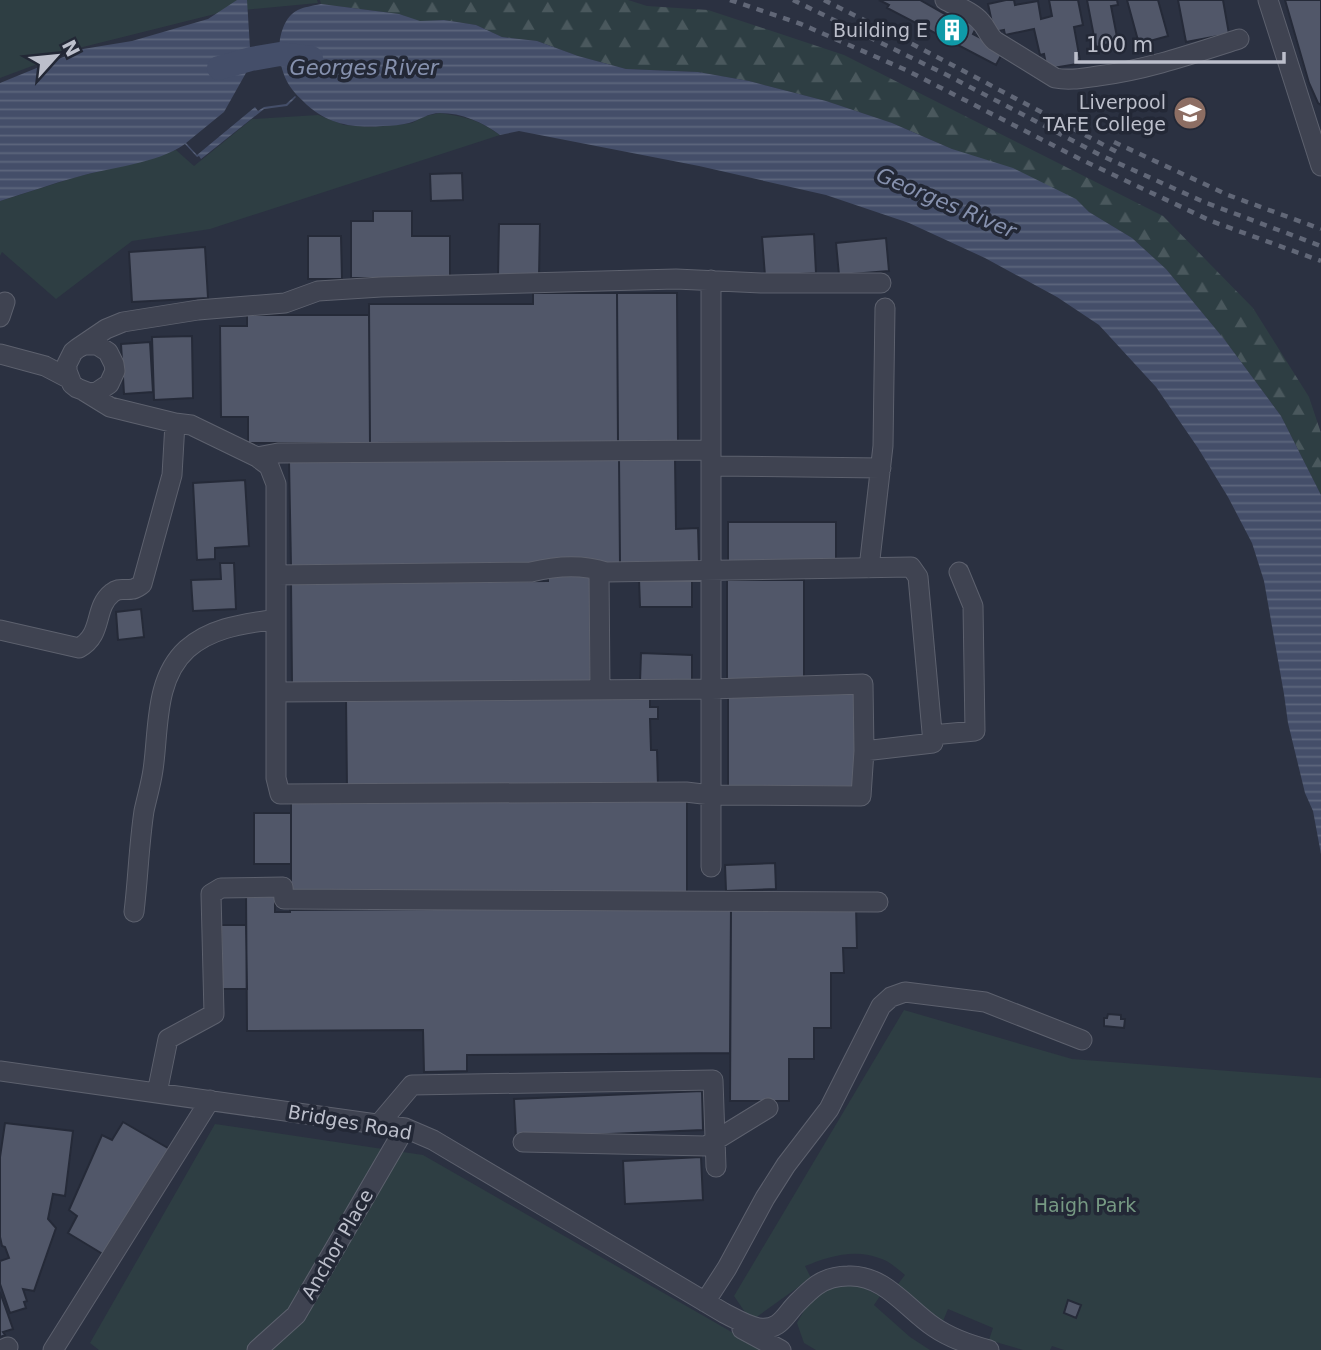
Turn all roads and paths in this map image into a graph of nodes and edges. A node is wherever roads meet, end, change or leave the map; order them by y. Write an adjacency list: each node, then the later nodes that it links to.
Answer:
1 (945, 0): 3 (street)
2 (1268, 0): 4 (street)
3 (1239, 39)
4 (1321, 166)
5 (711, 280): 6 (street); 8 (street); 15 (street)
6 (881, 284)
7 (885, 308): 16 (street)
8 (75, 350): 10 (street); 11 (street); 12 (street)
9 (0, 354): 10 (street)
10 (45, 366): 11 (street)
11 (68, 378): 12 (street)
12 (84, 391): 13 (street)
13 (175, 423): 14 (street); 23 (street)
14 (257, 457): 15 (street); 21 (street)
15 (711, 458): 16 (street); 19 (street)
16 (881, 468): 17 (street)
17 (869, 568): 19 (street); 27 (street)
18 (598, 570): 19 (street); 21 (street); 25 (street)
19 (711, 570): 24 (street)
20 (959, 572): 27 (street)
21 (276, 575): 22 (street)
22 (276, 619): 26 (street); 32 (street)
23 (0, 629)
24 (711, 689): 25 (street); 28 (street); 29 (street)
25 (600, 690): 26 (street)
26 (276, 692): 29 (street)
27 (932, 735): 28 (street)
28 (864, 751): 29 (street)
29 (711, 795): 30 (street)
30 (711, 867)
31 (878, 902): 35 (street)
32 (134, 912)
33 (1083, 1040): 43 (street)
34 (0, 1071): 35 (street, Bridges Road)
35 (158, 1093): 36 (street, Bridges Road)
36 (210, 1100): 38 (street, Bridges Road); 46 (street)
37 (768, 1108): 40 (street)
38 (379, 1124): 39 (street, Bridges Road); 40 (street)
39 (405, 1128): 43 (street, Bridges Road); 47 (street, Anchor Place)
40 (715, 1139): 41 (street); 42 (street)
41 (523, 1142)
42 (716, 1167)
43 (705, 1301): 45 (street, Bridges Road)
44 (787, 1317): 45 (street, Bridges Road); 49 (street); 50 (street)
45 (740, 1320): 48 (street, Bridges Road)
46 (53, 1350)
47 (257, 1350)
48 (781, 1350)
49 (791, 1350)
50 (989, 1350)

